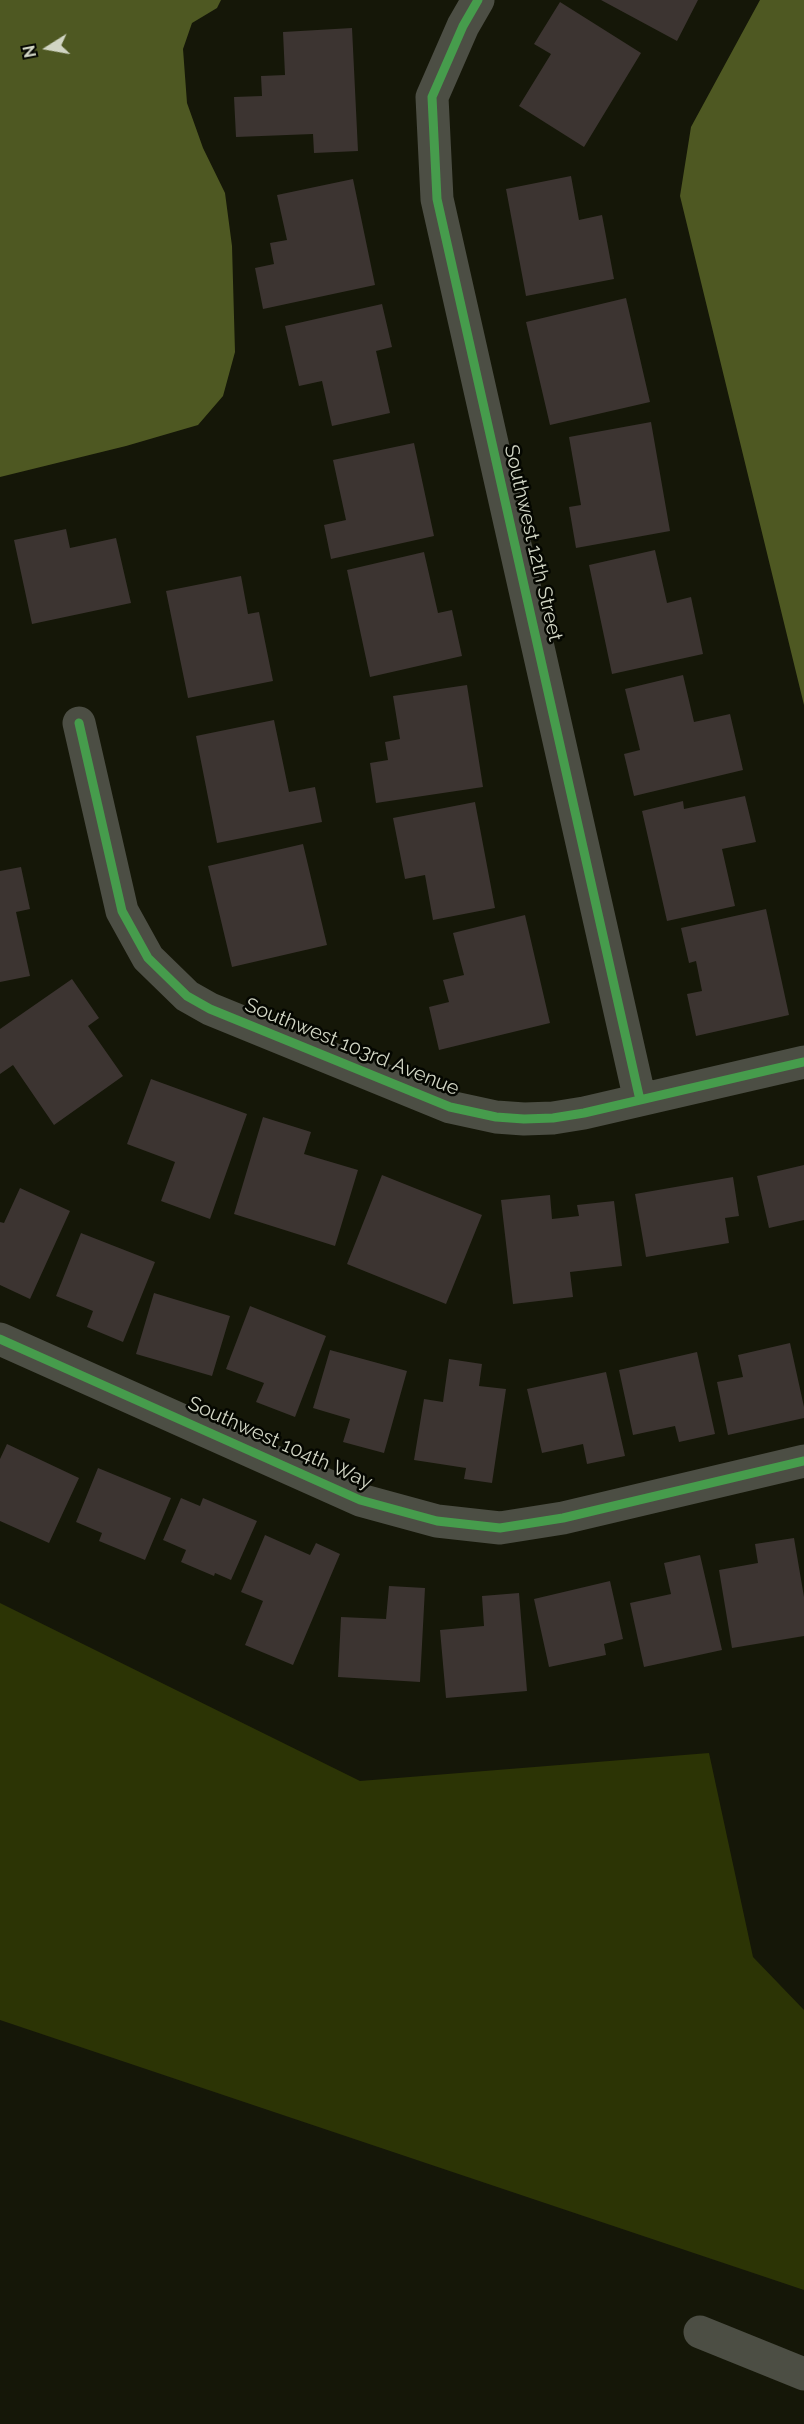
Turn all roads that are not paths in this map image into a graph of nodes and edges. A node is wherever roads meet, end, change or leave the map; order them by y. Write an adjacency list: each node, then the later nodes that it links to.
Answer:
1 (478, 0): 4 (street, Southwest 12th Street)
2 (79, 723): 4 (street, Southwest 103rd Avenue)
3 (804, 1062): 4 (street, Southwest 103rd Avenue)
4 (640, 1100)
5 (0, 1339): 6 (street, Southwest 104th Way)
6 (804, 1461)
7 (700, 2332): 8 (street)
8 (804, 2374)

